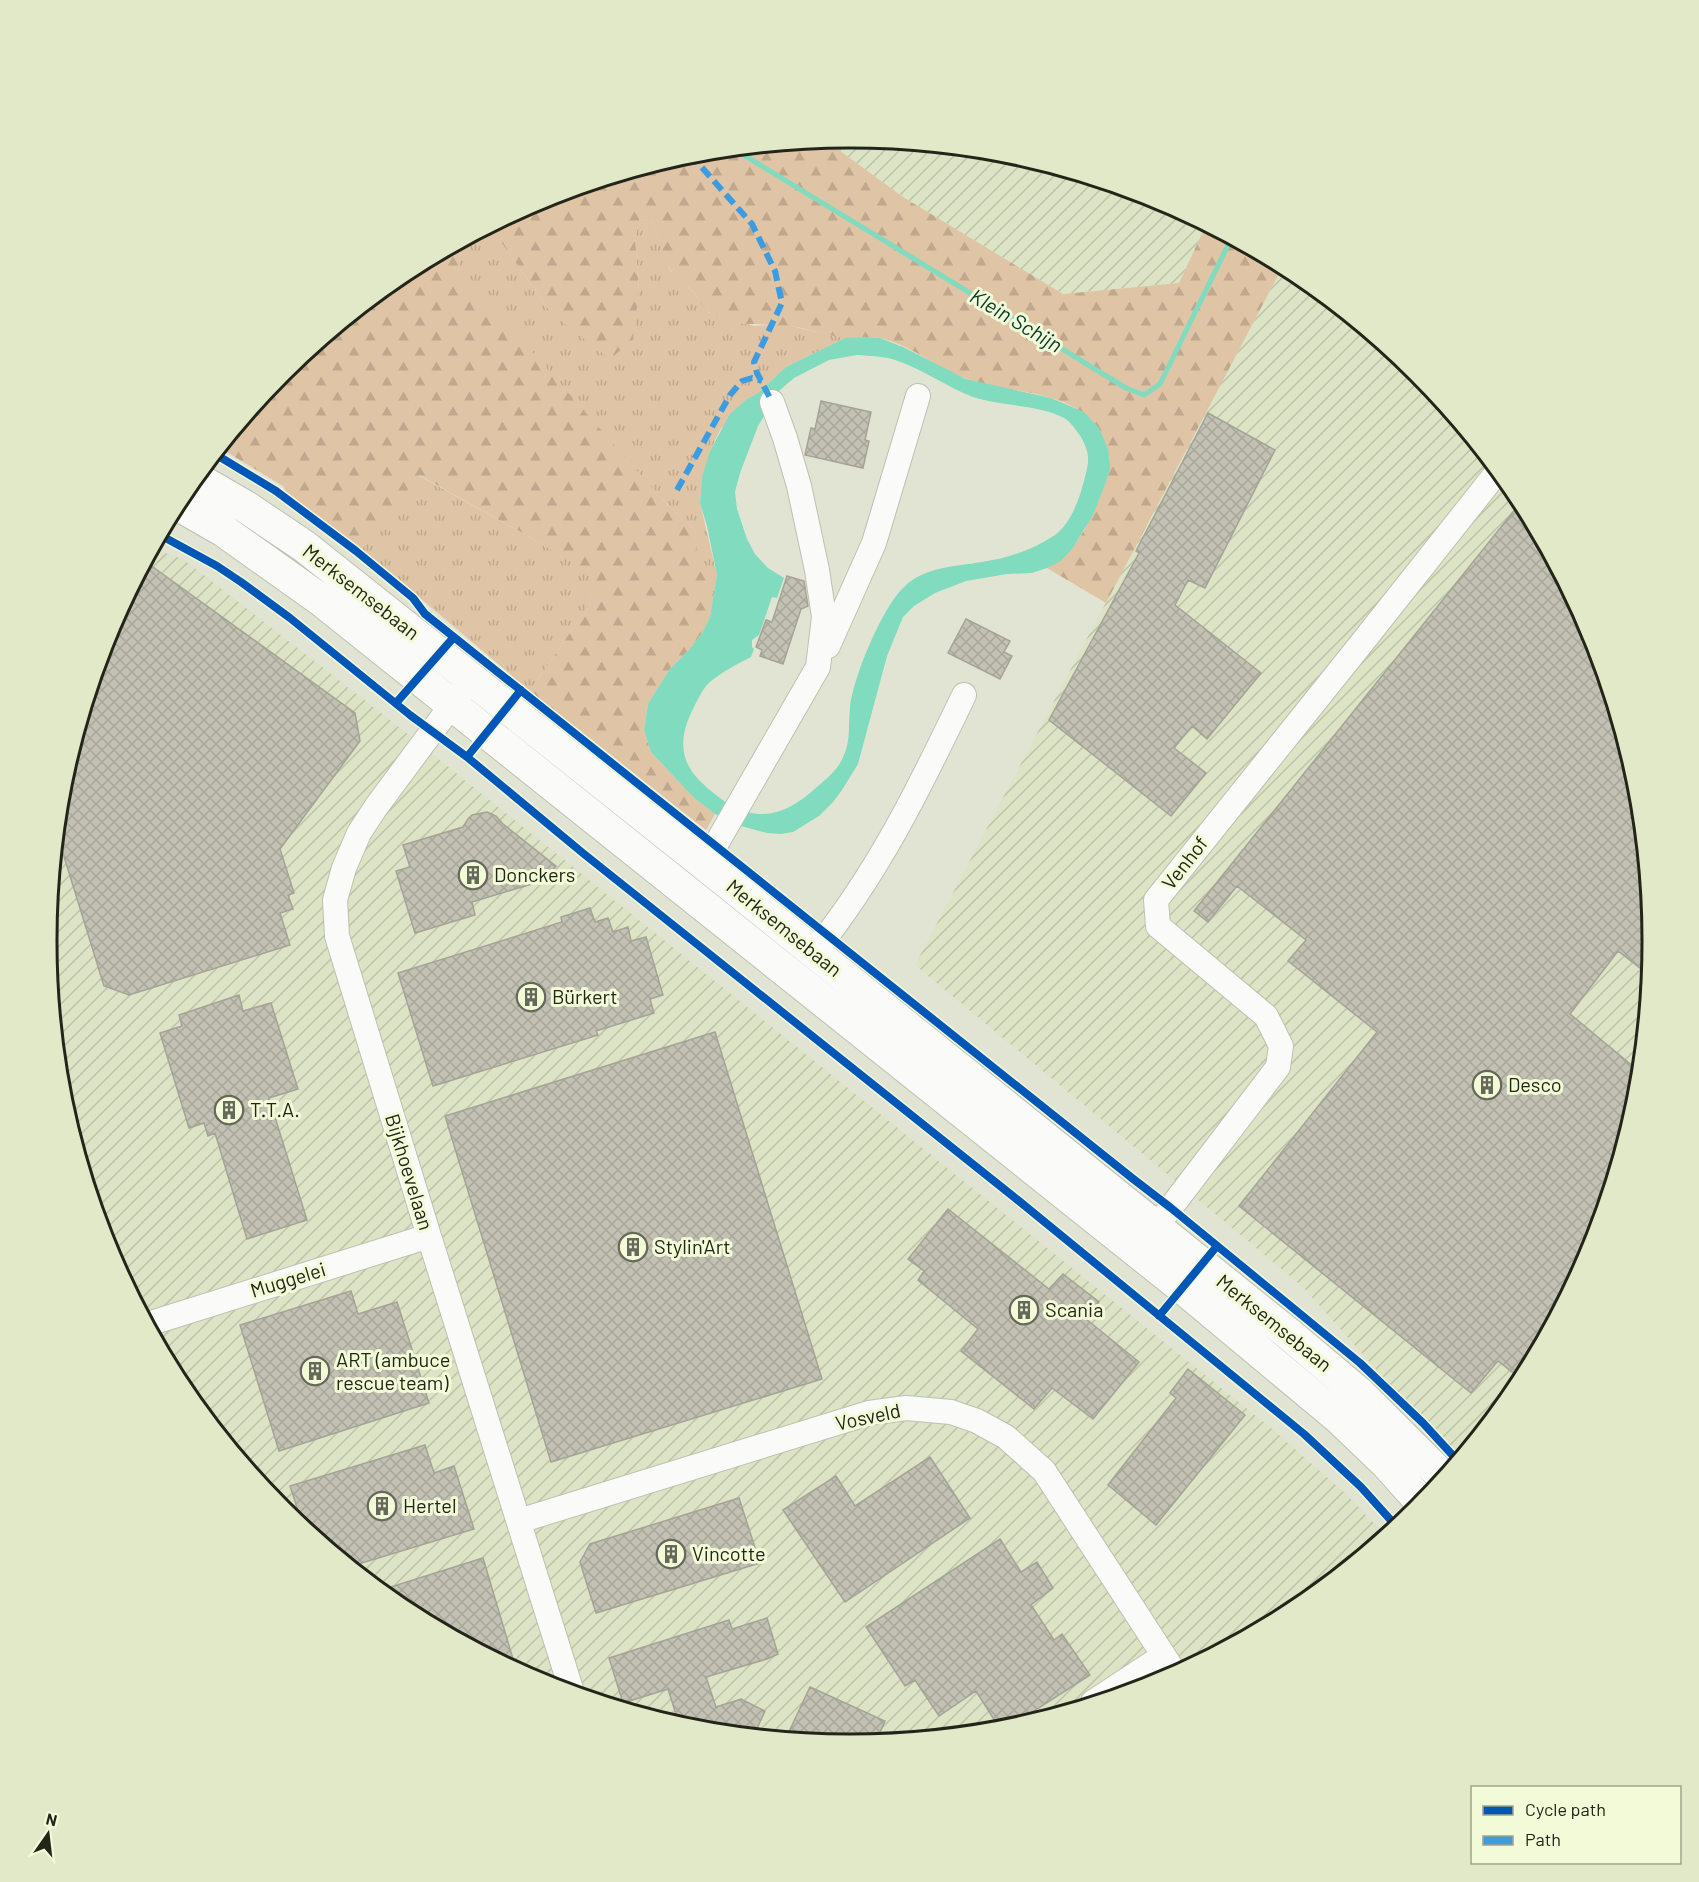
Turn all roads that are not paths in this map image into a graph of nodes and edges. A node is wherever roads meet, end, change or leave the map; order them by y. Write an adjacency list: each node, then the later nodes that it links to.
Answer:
1 (918, 396): 6 (street)
2 (772, 402): 6 (street)
3 (1492, 479): 12 (street, Venhof)
4 (204, 483): 7 (main road, Merksemsebaan)
5 (186, 509): 9 (main road, Merksemsebaan)
6 (818, 667): 10 (street)
7 (471, 679): 9 (street, Bijkhoevelaan); 10 (main road, Merksemsebaan)
8 (964, 695): 11 (street)
9 (452, 704): 13 (street, Bijkhoevelaan); 14 (main road, Merksemsebaan)
10 (703, 862): 11 (main road, Merksemsebaan)
11 (814, 952): 12 (main road, Merksemsebaan)
12 (1156, 1226): 14 (street, Venhof); 16 (main road, Merksemsebaan)
13 (429, 1236): 15 (street, Muggelei); 20 (street, Bijkhoevelaan)
14 (1137, 1251): 17 (main road, Merksemsebaan)
15 (155, 1322)
16 (1360, 1394): 17 (street); 18 (main road, Merksemsebaan)
17 (1339, 1418): 19 (main road, Merksemsebaan)
18 (1438, 1472)
19 (1415, 1495)
20 (519, 1521): 21 (street, Vosveld); 23 (street, Bijkhoevelaan)
21 (1169, 1665): 22 (street)
22 (1151, 1674)
23 (570, 1682)

